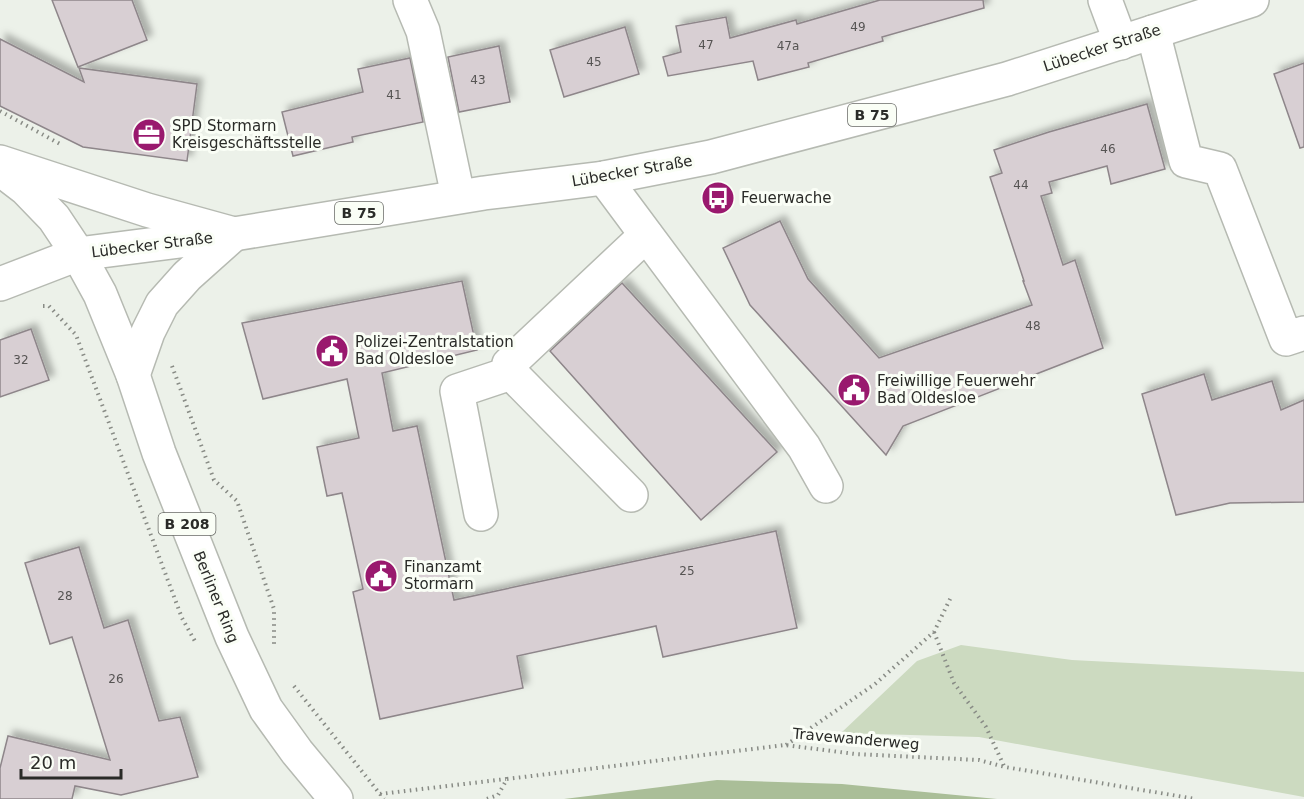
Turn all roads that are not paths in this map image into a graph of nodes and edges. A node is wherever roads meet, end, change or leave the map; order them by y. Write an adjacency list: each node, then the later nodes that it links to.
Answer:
1 (410, 0): 9 (main road)
2 (1105, 0): 5 (main road)
3 (1252, 0): 4 (main road, Lübecker Straße / B 75)
4 (1153, 32): 5 (main road, Lübecker Straße / B 75); 14 (main road)
5 (1121, 43): 8 (main road, Lübecker Straße / B 75)
6 (0, 162): 10 (main road)
7 (0, 169): 12 (main road, Berliner Ring)
8 (604, 178): 9 (main road, Lübecker Straße / B 75); 11 (main road)
9 (458, 196): 10 (main road, Lübecker Straße / B 75)
10 (234, 234): 12 (main road, Lübecker Straße / B 75); 16 (main road)
11 (646, 236): 15 (main road); 17 (main road)
12 (78, 254): 13 (main road, Lübecker Straße); 16 (main road, Berliner Ring / B 208)
13 (0, 284)
14 (1304, 333)
15 (511, 373): 18 (main road); 19 (main road)
16 (134, 375): 20 (main road, Berliner Ring / B 208)
17 (826, 486)
18 (631, 495)
19 (481, 514)
20 (336, 799)

